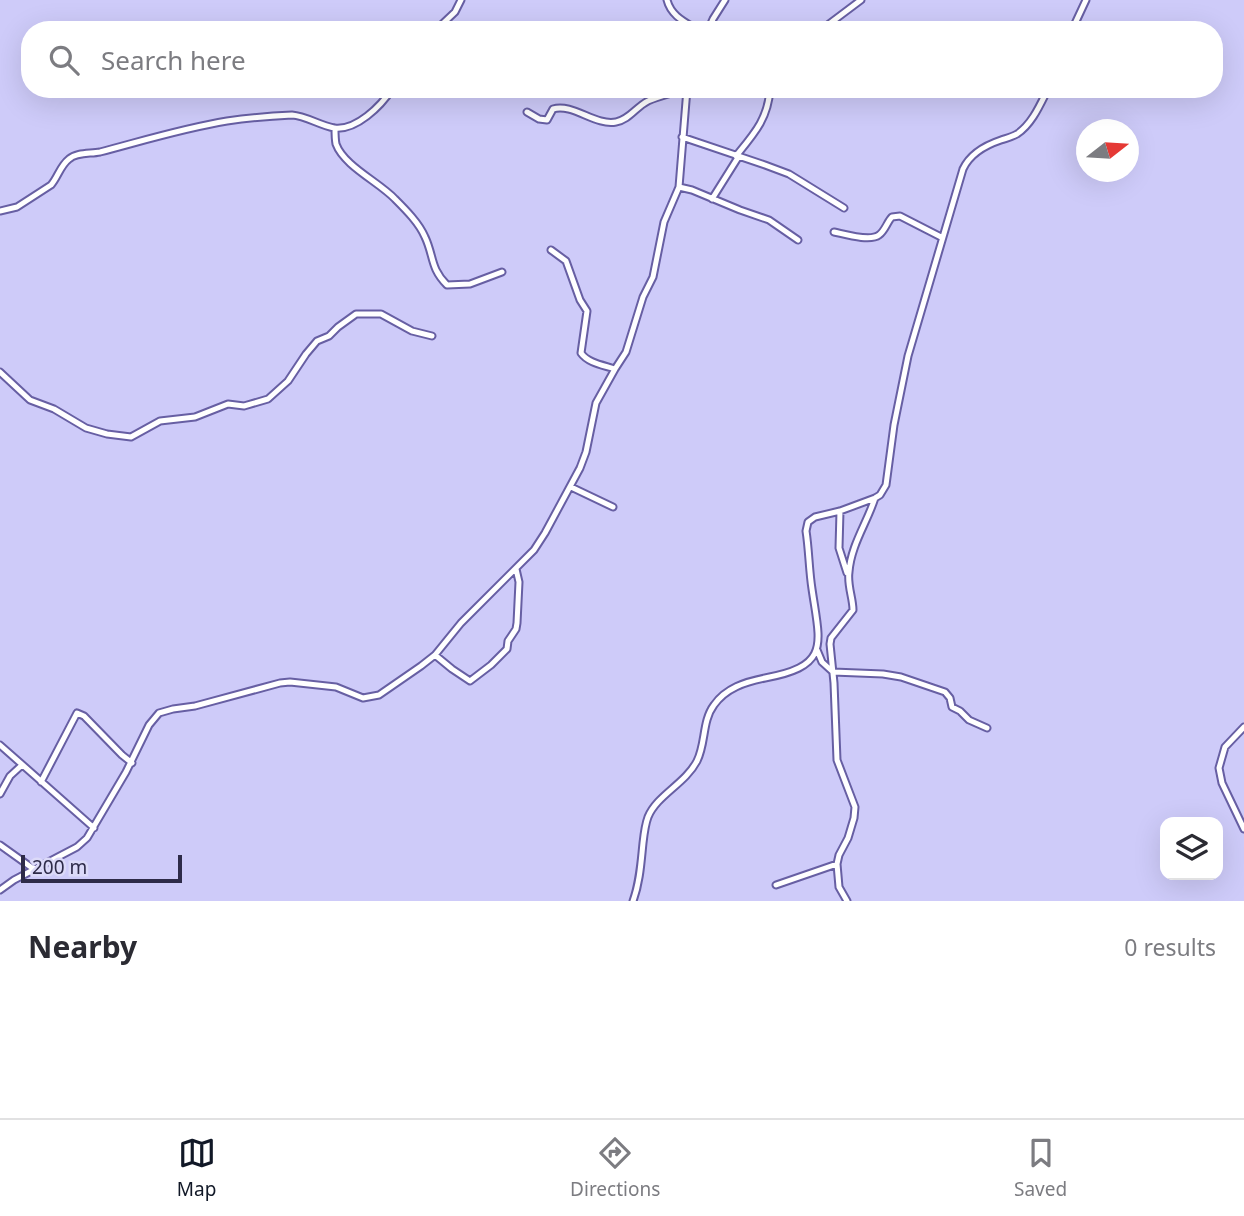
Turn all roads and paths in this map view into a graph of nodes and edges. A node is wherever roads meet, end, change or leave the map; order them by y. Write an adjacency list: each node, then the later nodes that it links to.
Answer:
1 (461, 0): 6 (street)
2 (667, 0): 7 (street)
3 (725, 0): 8 (street)
4 (861, 0): 9 (street)
5 (1086, 0): 10 (street)
6 (446, 21)
7 (683, 21)
8 (713, 21)
9 (833, 21)
10 (1076, 21)
11 (385, 98): 17 (street)
12 (658, 98): 16 (street)
13 (685, 98): 18 (street)
14 (769, 98): 19 (street)
15 (1044, 98): 25 (street)
16 (527, 112)
17 (335, 128): 23 (street); 28 (street)
18 (682, 137): 19 (street); 20 (street)
19 (737, 156): 21 (street); 22 (street)
20 (679, 187): 21 (street); 30 (street)
21 (712, 199): 26 (street)
22 (844, 208)
23 (0, 211)
24 (834, 232): 25 (street)
25 (941, 237): 33 (street)
26 (798, 240)
27 (551, 250): 30 (street)
28 (502, 272)
29 (432, 336): 31 (street)
30 (615, 369): 32 (street)
31 (0, 372)
32 (570, 487): 34 (street); 36 (street)
33 (875, 498): 35 (street); 37 (street)
34 (613, 507)
35 (840, 511): 37 (street); 38 (street)
36 (516, 569): 39 (street); 39 (street)
37 (848, 578): 40 (street)
38 (817, 650): 40 (street); 55 (street)
39 (435, 655): 44 (street)
40 (833, 672): 42 (street); 51 (street)
41 (1244, 727): 49 (street)
42 (987, 728)
43 (0, 745): 45 (street)
44 (132, 763): 46 (street); 48 (street)
45 (22, 765): 46 (street); 47 (street)
46 (41, 782): 48 (street)
47 (0, 794)
48 (94, 828): 52 (street)
49 (1244, 829)
50 (0, 845): 52 (street)
51 (837, 864): 53 (street); 56 (street)
52 (35, 870): 54 (street)
53 (776, 885)
54 (0, 890)
55 (633, 901)
56 (847, 901)

